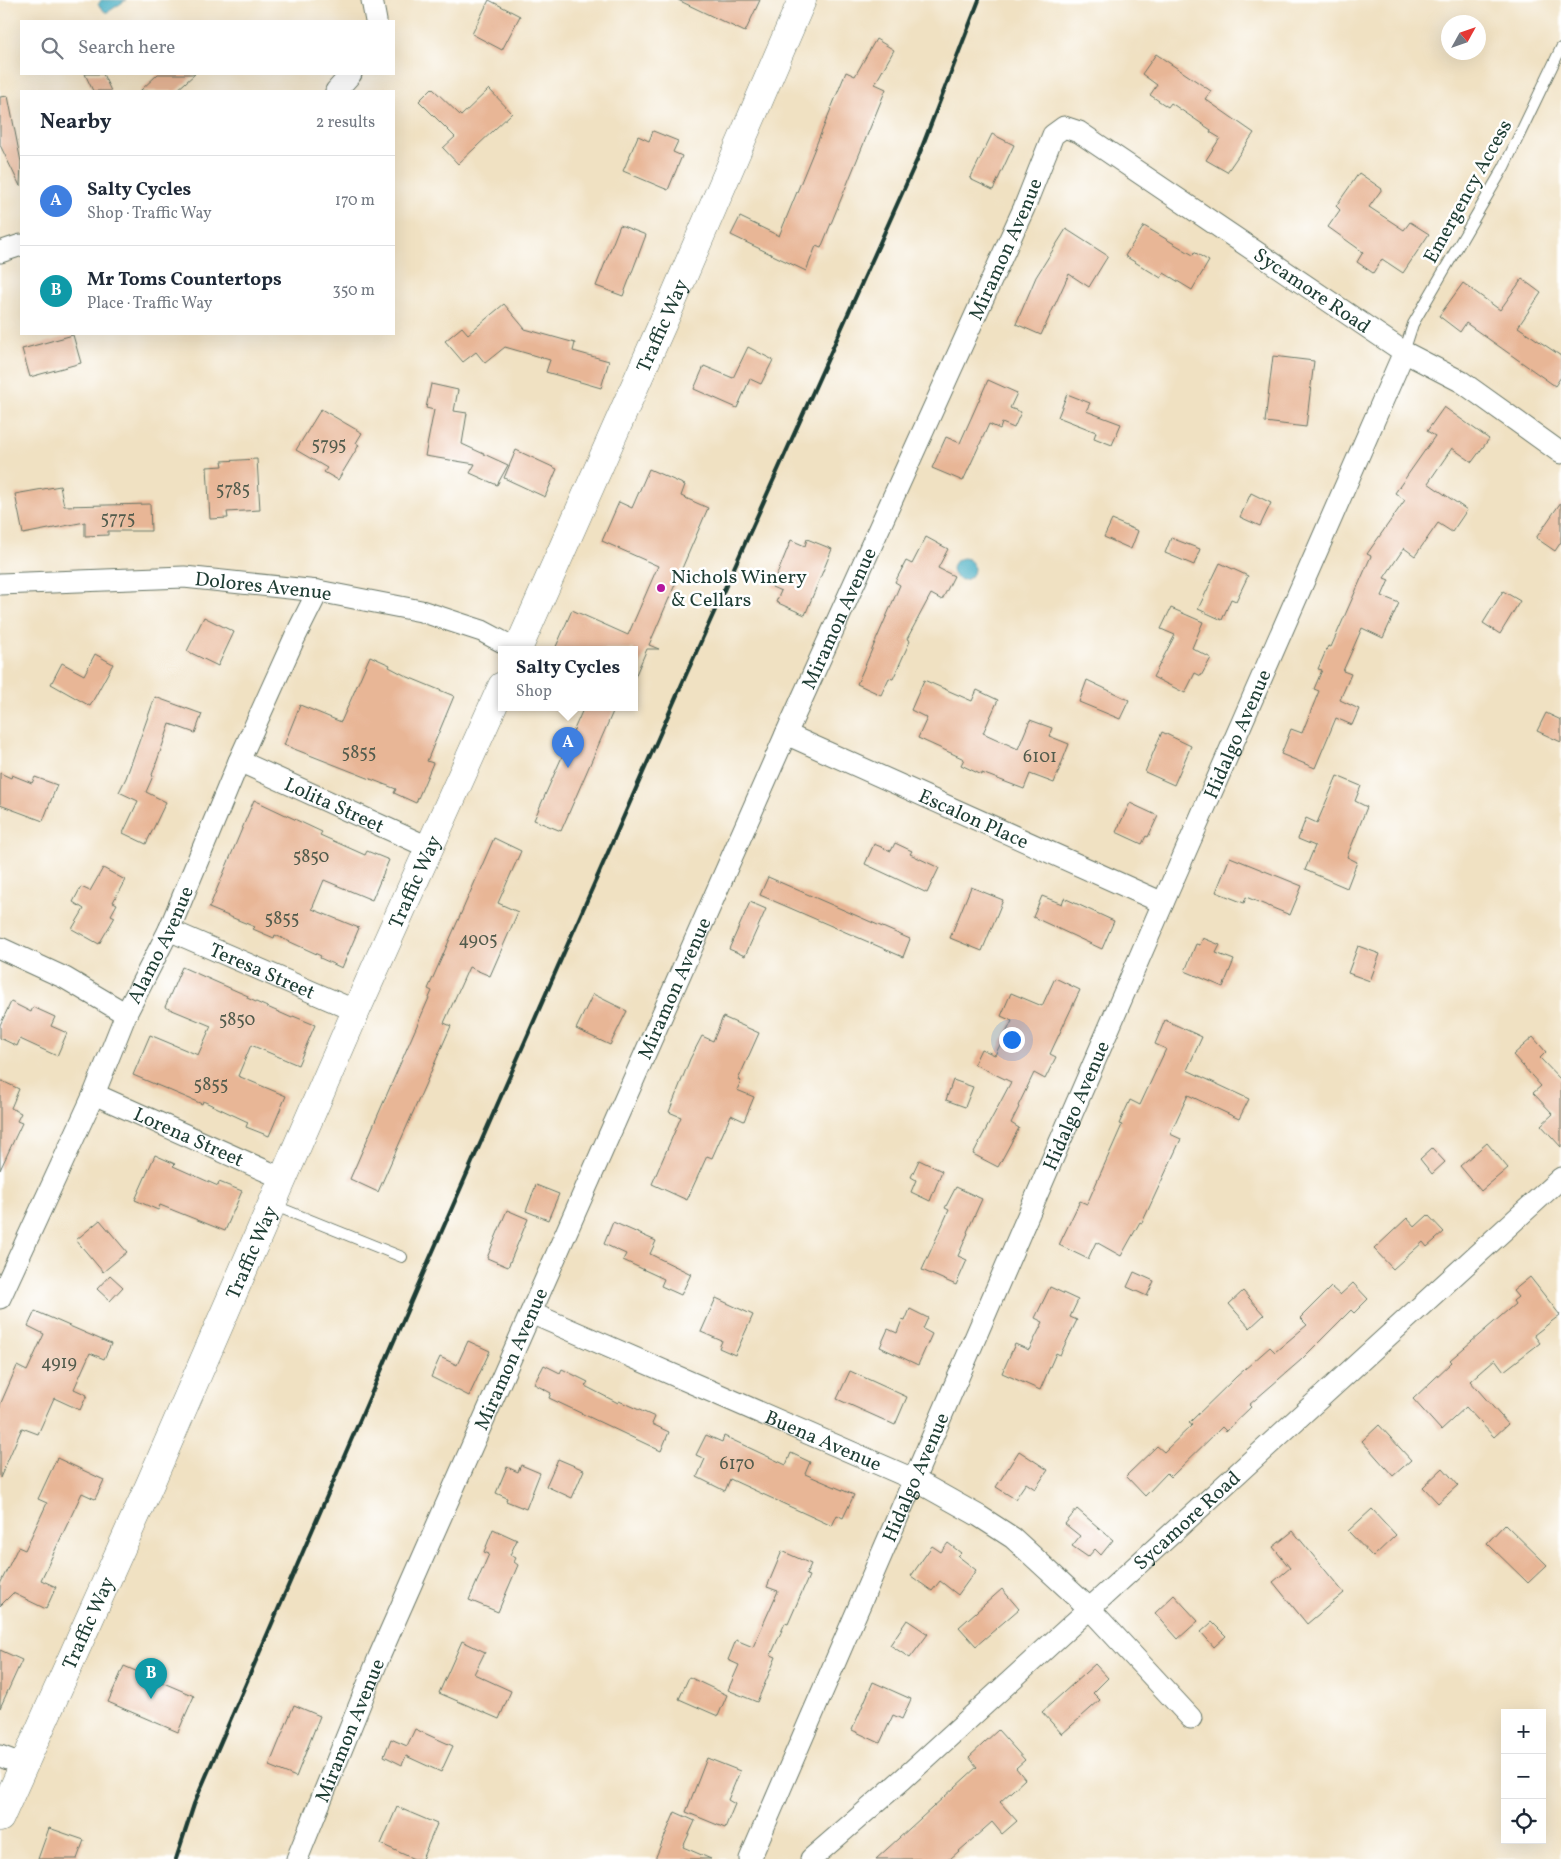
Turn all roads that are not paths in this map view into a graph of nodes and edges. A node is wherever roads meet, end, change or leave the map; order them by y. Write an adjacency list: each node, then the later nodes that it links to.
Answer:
1 (372, 0): 3 (street)
2 (802, 0): 15 (street, Traffic Way)
3 (376, 20)
4 (1561, 48): 10 (lane, Emergency Access)
5 (350, 75): 6 (street)
6 (337, 90)
7 (1064, 127): 10 (street, Sycamore Road); 17 (street, Miramon Avenue)
8 (20, 245): 9 (street)
9 (0, 252)
10 (1404, 352): 11 (street, Sycamore Road); 20 (street, Hidalgo Avenue)
11 (1561, 453)
12 (0, 584): 13 (street, Dolores Avenue)
13 (318, 592): 14 (street, Dolores Avenue); 18 (street, Alamo Avenue)
14 (511, 646)
15 (518, 646)
16 (498, 695): 19 (street, Traffic Way)
17 (786, 734): 20 (street, Escalon Place); 31 (street, Miramon Avenue)
18 (239, 761): 19 (street, Lolita Street); 21 (street, Alamo Avenue)
19 (430, 848): 23 (street, Traffic Way)
20 (1163, 903): 32 (street, Hidalgo Avenue)
21 (169, 930): 23 (street, Teresa Street); 24 (street, Alamo Avenue)
22 (0, 948): 24 (street)
23 (356, 1012): 27 (street, Traffic Way)
24 (126, 1014): 25 (street, Alamo Avenue)
25 (94, 1094): 27 (street, Lorena Street); 30 (street, Alamo Avenue)
26 (1561, 1178): 33 (street, Sycamore Road)
27 (284, 1179): 28 (street, Traffic Way)
28 (272, 1204): 29 (lane); 35 (street, Traffic Way)
29 (402, 1257)
30 (2, 1286)
31 (531, 1313): 32 (street, Buena Avenue); 37 (street, Miramon Avenue)
32 (913, 1479): 33 (street, Buena Avenue); 38 (street, Hidalgo Avenue)
33 (1089, 1608): 34 (street, Buena Avenue); 39 (street, Sycamore Road)
34 (1191, 1718)
35 (12, 1760): 36 (street, Traffic Way)
36 (0, 1818)
37 (297, 1859)
38 (750, 1859)
39 (812, 1859)

